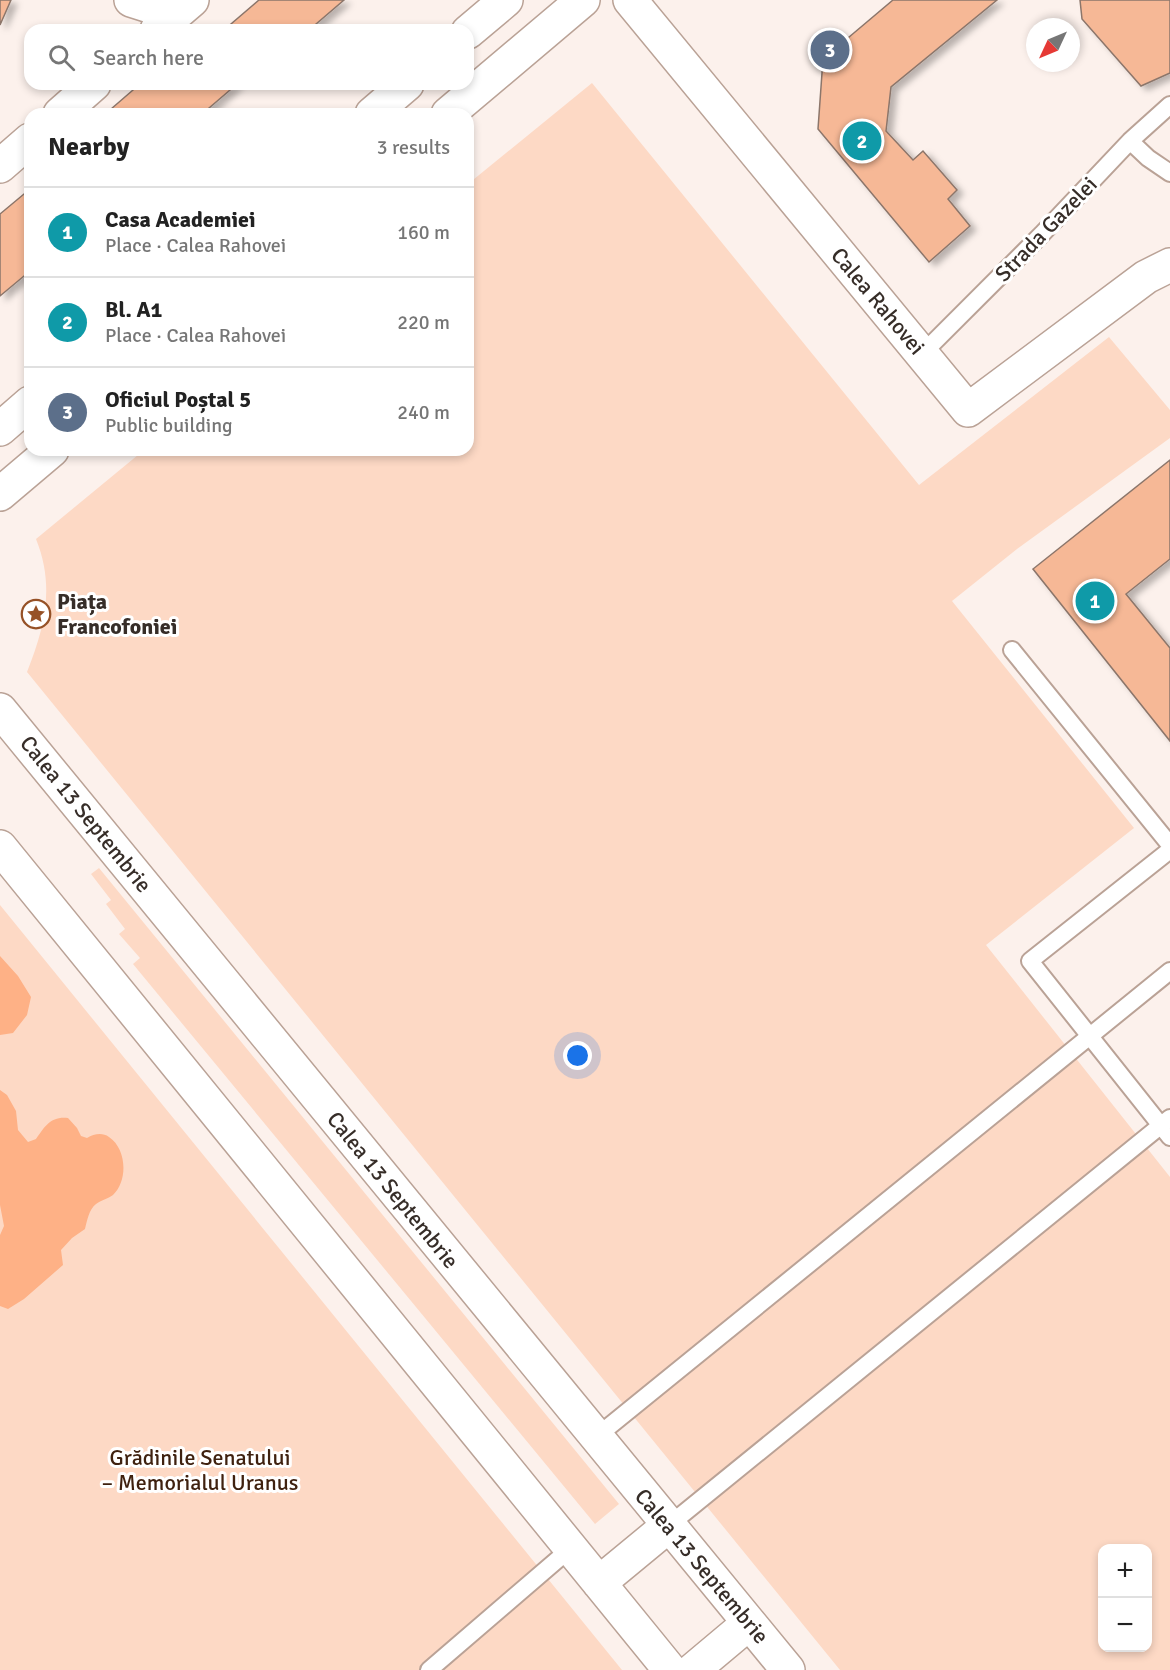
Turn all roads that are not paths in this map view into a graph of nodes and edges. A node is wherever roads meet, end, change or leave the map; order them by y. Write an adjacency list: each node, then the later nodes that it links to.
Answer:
1 (131, 0): 5 (main road)
2 (506, 0): 6 (main road)
3 (583, 0): 12 (main road)
4 (630, 0): 18 (main road, Calea Rahovei)
5 (174, 15)
6 (474, 27)
7 (87, 90): 10 (main road)
8 (400, 90): 11 (main road)
9 (1170, 105): 13 (lane, Strada Gazelei)
10 (67, 108)
11 (379, 108)
12 (455, 108)
13 (1130, 141): 16 (lane); 18 (lane, Strada Gazelei)
14 (24, 145): 15 (main road)
15 (0, 166)
16 (1170, 173)
17 (1170, 265): 18 (main road, Calea Rahovei)
18 (922, 354)
19 (24, 408): 20 (main road)
20 (0, 429)
21 (45, 456): 22 (main road)
22 (0, 494)
23 (1012, 650): 25 (lane)
24 (0, 710): 31 (main road, Calea 13 Septembrie)
25 (1170, 845)
26 (0, 847): 33 (main road)
27 (1170, 850): 29 (lane)
28 (1170, 971): 29 (lane)
29 (1089, 1036): 30 (lane); 31 (lane)
30 (1167, 1127): 32 (lane)
31 (596, 1437): 32 (main road, Calea 13 Septembrie)
32 (668, 1526): 34 (main road); 35 (main road, Calea 13 Septembrie)
33 (571, 1548): 34 (main road); 36 (lane)
34 (599, 1582): 37 (main road)
35 (749, 1623): 38 (main road); 39 (main road, Calea 13 Septembrie)
36 (429, 1670)
37 (670, 1670)
38 (693, 1670)
39 (788, 1670)

